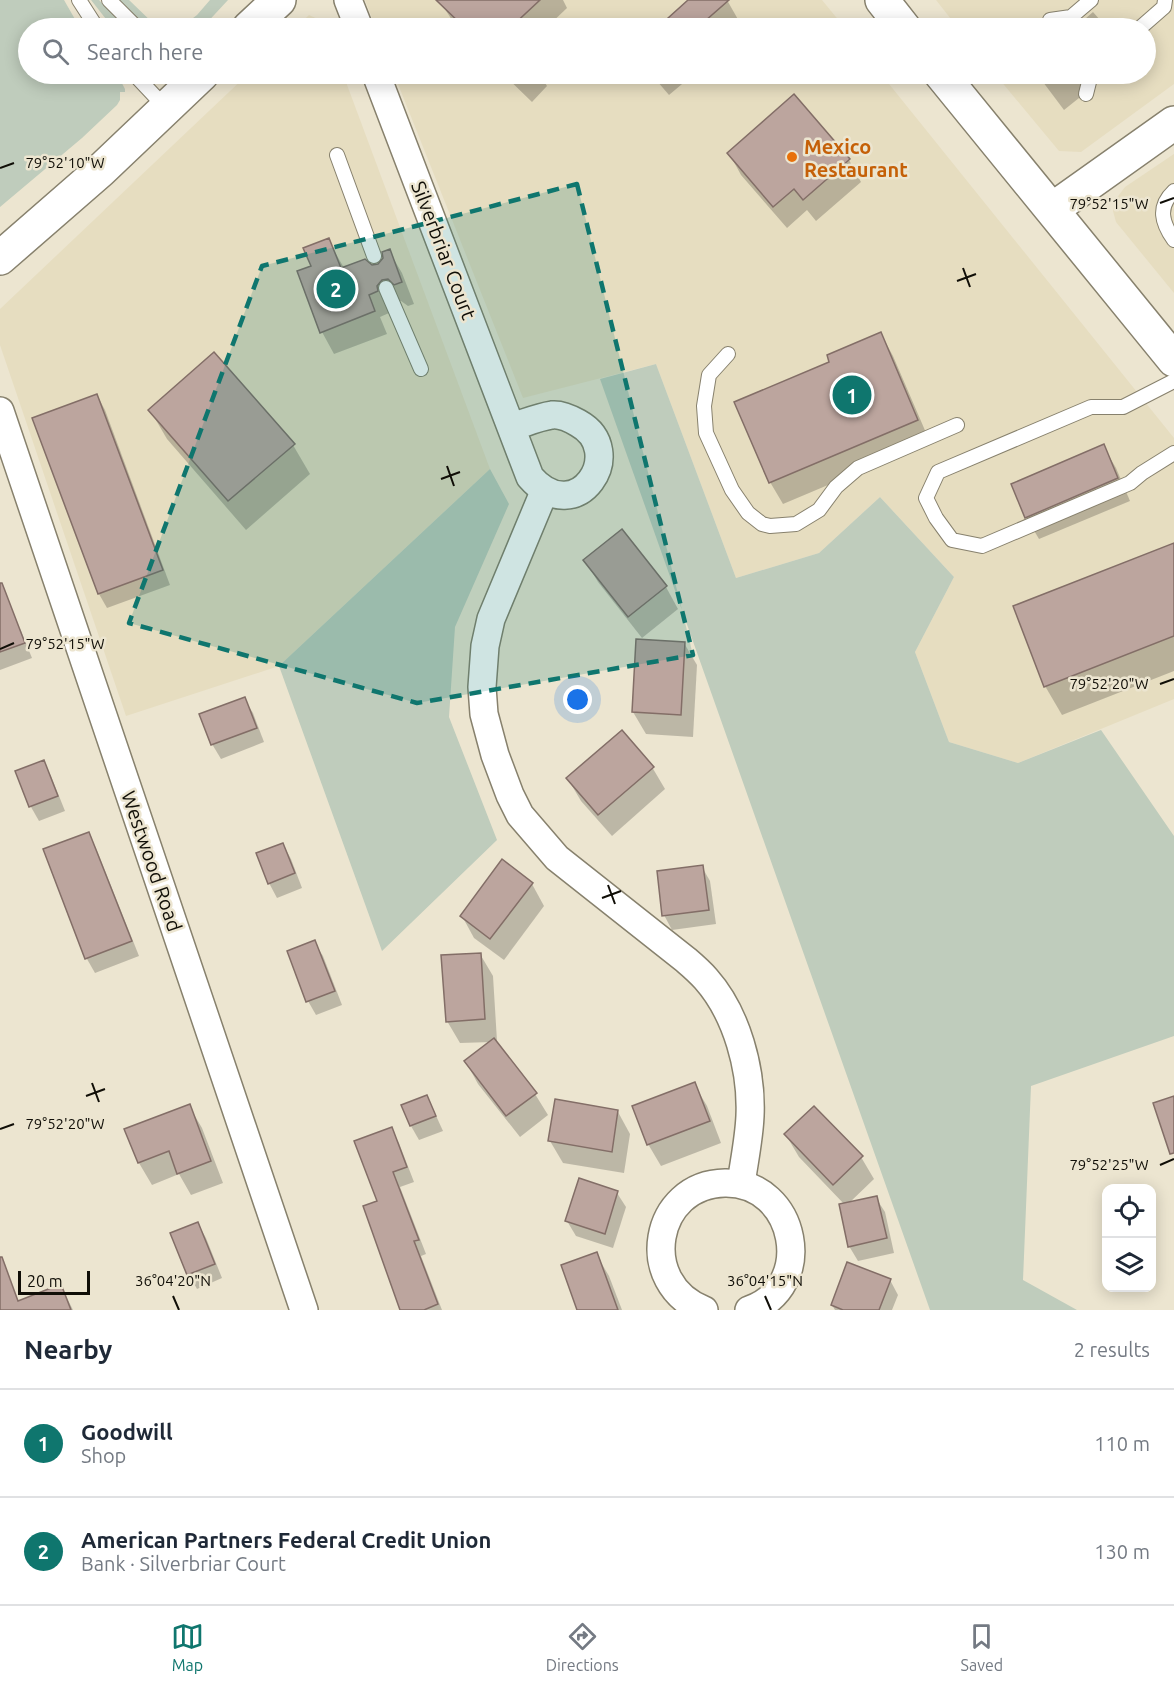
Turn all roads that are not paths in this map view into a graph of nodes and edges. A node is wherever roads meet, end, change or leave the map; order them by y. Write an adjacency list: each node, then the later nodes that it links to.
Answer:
1 (79, 0): 8 (lane)
2 (109, 0): 9 (lane)
3 (279, 0): 10 (main road)
4 (348, 0): 11 (street)
5 (882, 0): 12 (main road)
6 (1091, 0): 13 (lane)
7 (1166, 0): 14 (lane)
8 (91, 18)
9 (127, 18)
10 (260, 18)
11 (355, 18)
12 (896, 18)
13 (1064, 18)
14 (1151, 18)
15 (143, 84): 21 (lane)
16 (191, 84): 21 (main road)
17 (380, 84): 36 (street, Silverbriar Court)
18 (949, 84): 25 (main road)
19 (1088, 84): 20 (lane)
20 (1086, 94)
21 (166, 108): 28 (main road)
22 (1174, 123): 25 (main road)
23 (337, 155): 27 (lane)
24 (1174, 191): 26 (lane)
25 (1053, 209): 31 (main road)
26 (1174, 240)
27 (374, 256)
28 (0, 258)
29 (386, 288): 32 (lane)
30 (728, 354): 35 (lane)
31 (1174, 360)
32 (421, 369)
33 (1174, 381): 37 (lane)
34 (0, 411): 40 (street, Westwood Road)
35 (957, 425)
36 (512, 427): 38 (street, Silverbriar Court); 38 (street)
37 (1174, 453)
38 (544, 492): 39 (street)
39 (741, 1185): 41 (street); 42 (street)
40 (304, 1310)
41 (704, 1310)
42 (749, 1310)

